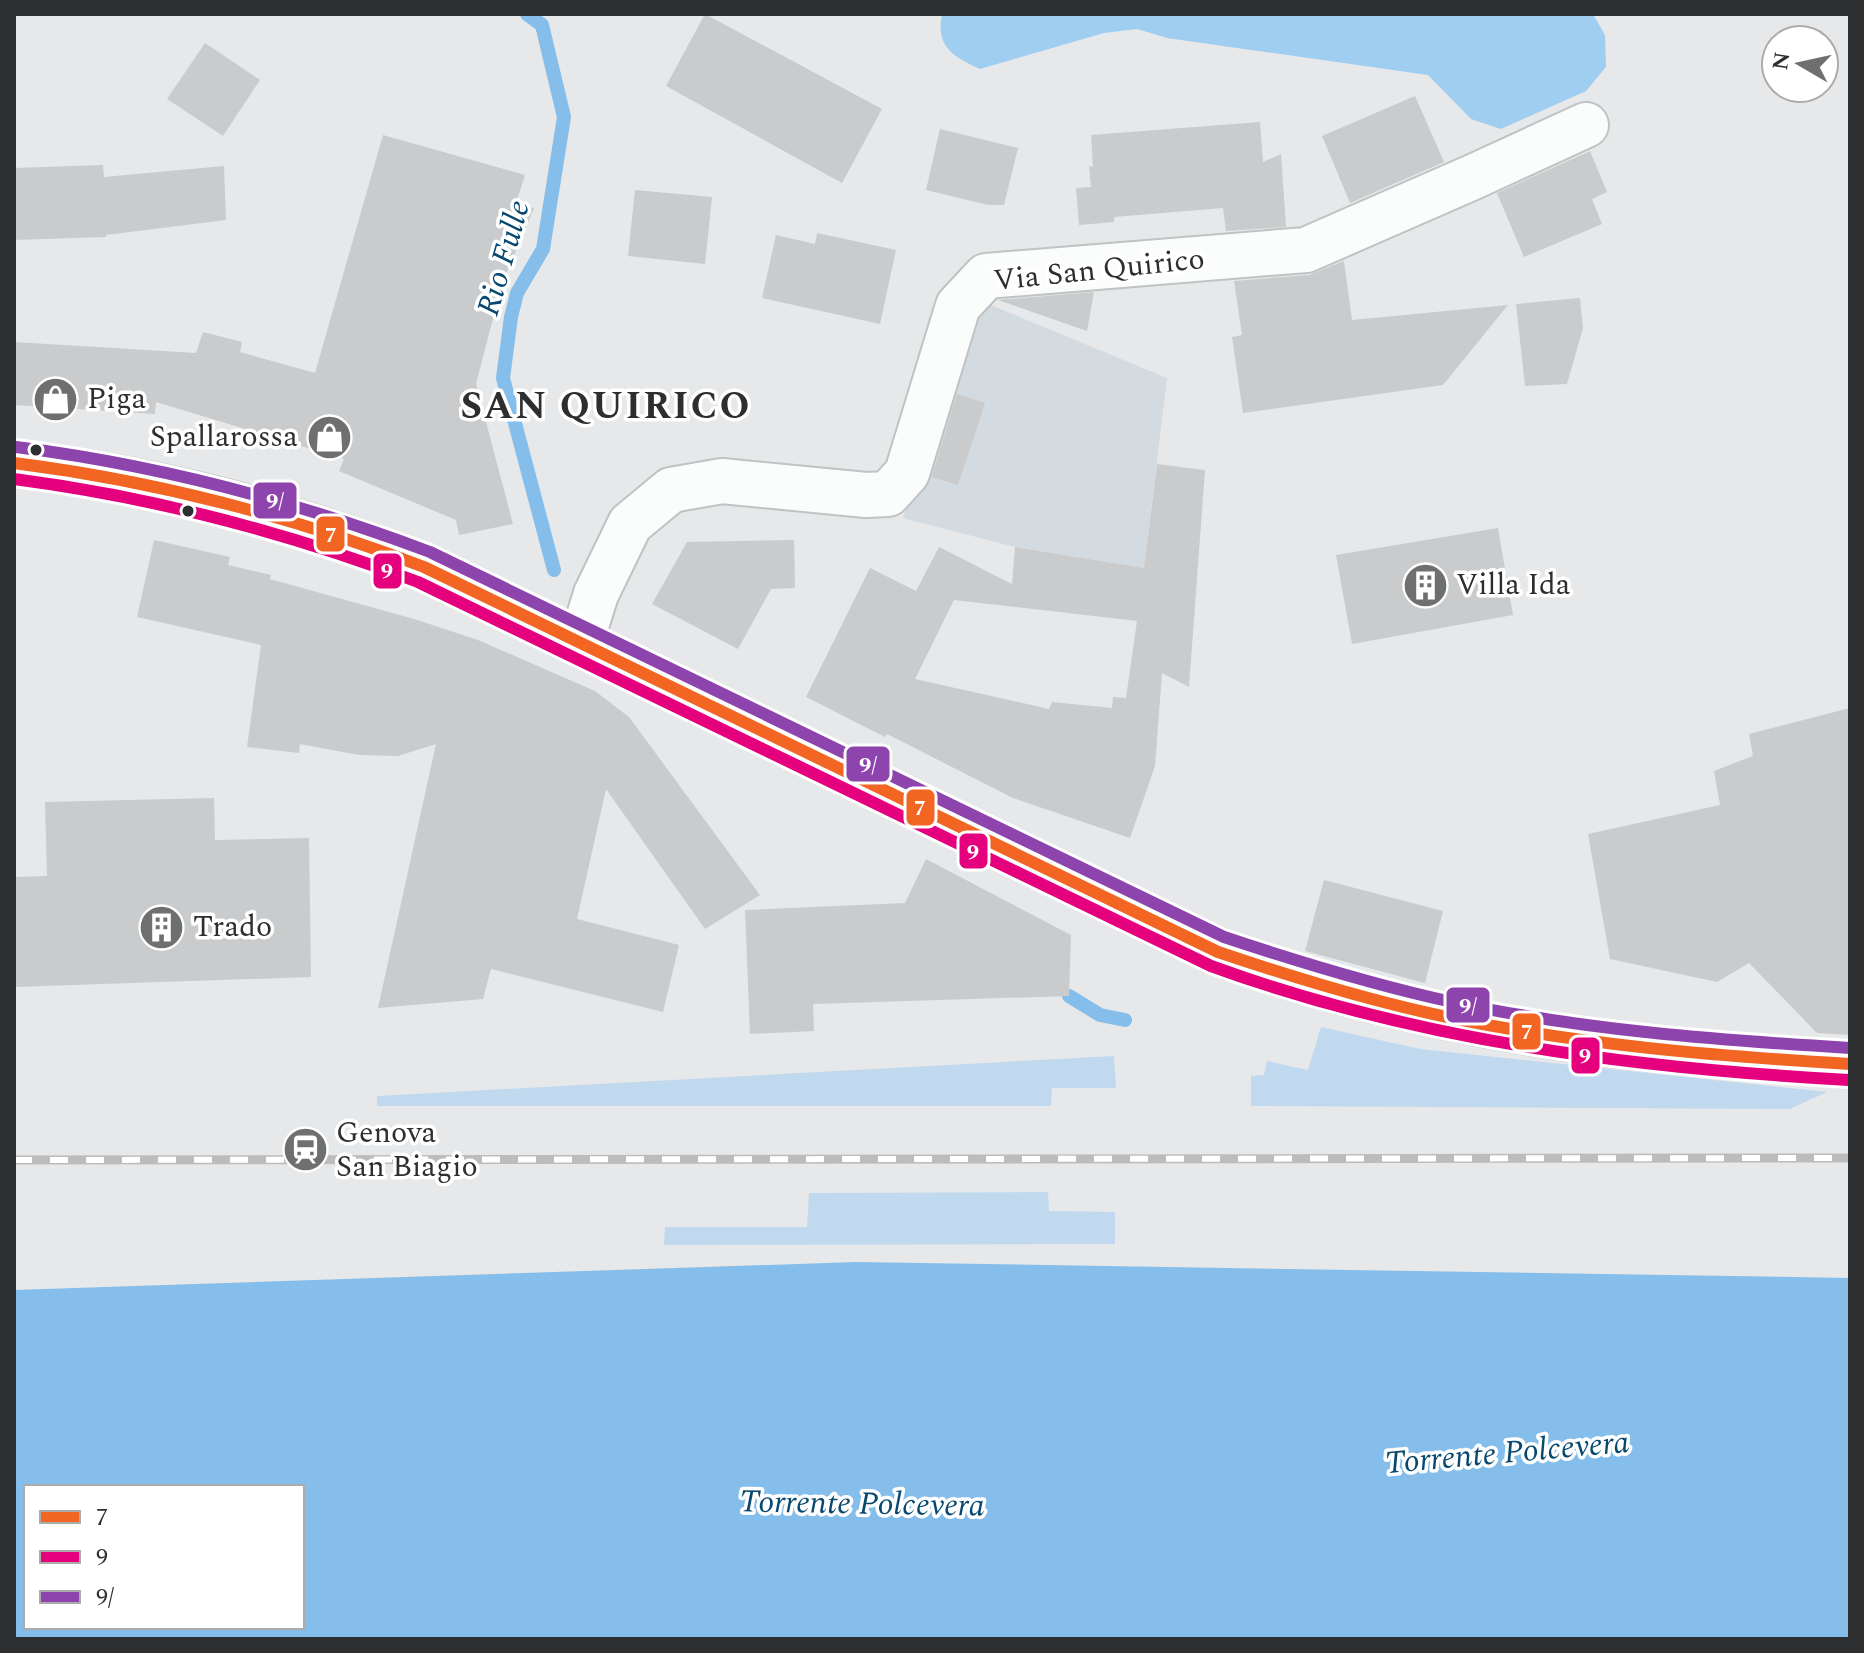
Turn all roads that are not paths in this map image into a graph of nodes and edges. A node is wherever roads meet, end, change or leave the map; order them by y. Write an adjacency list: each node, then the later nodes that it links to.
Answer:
1 (1586, 125): 3 (street, Via San Quirico)
2 (14, 463): 3 (main road)
3 (581, 642): 4 (main road)
4 (1850, 1064)

